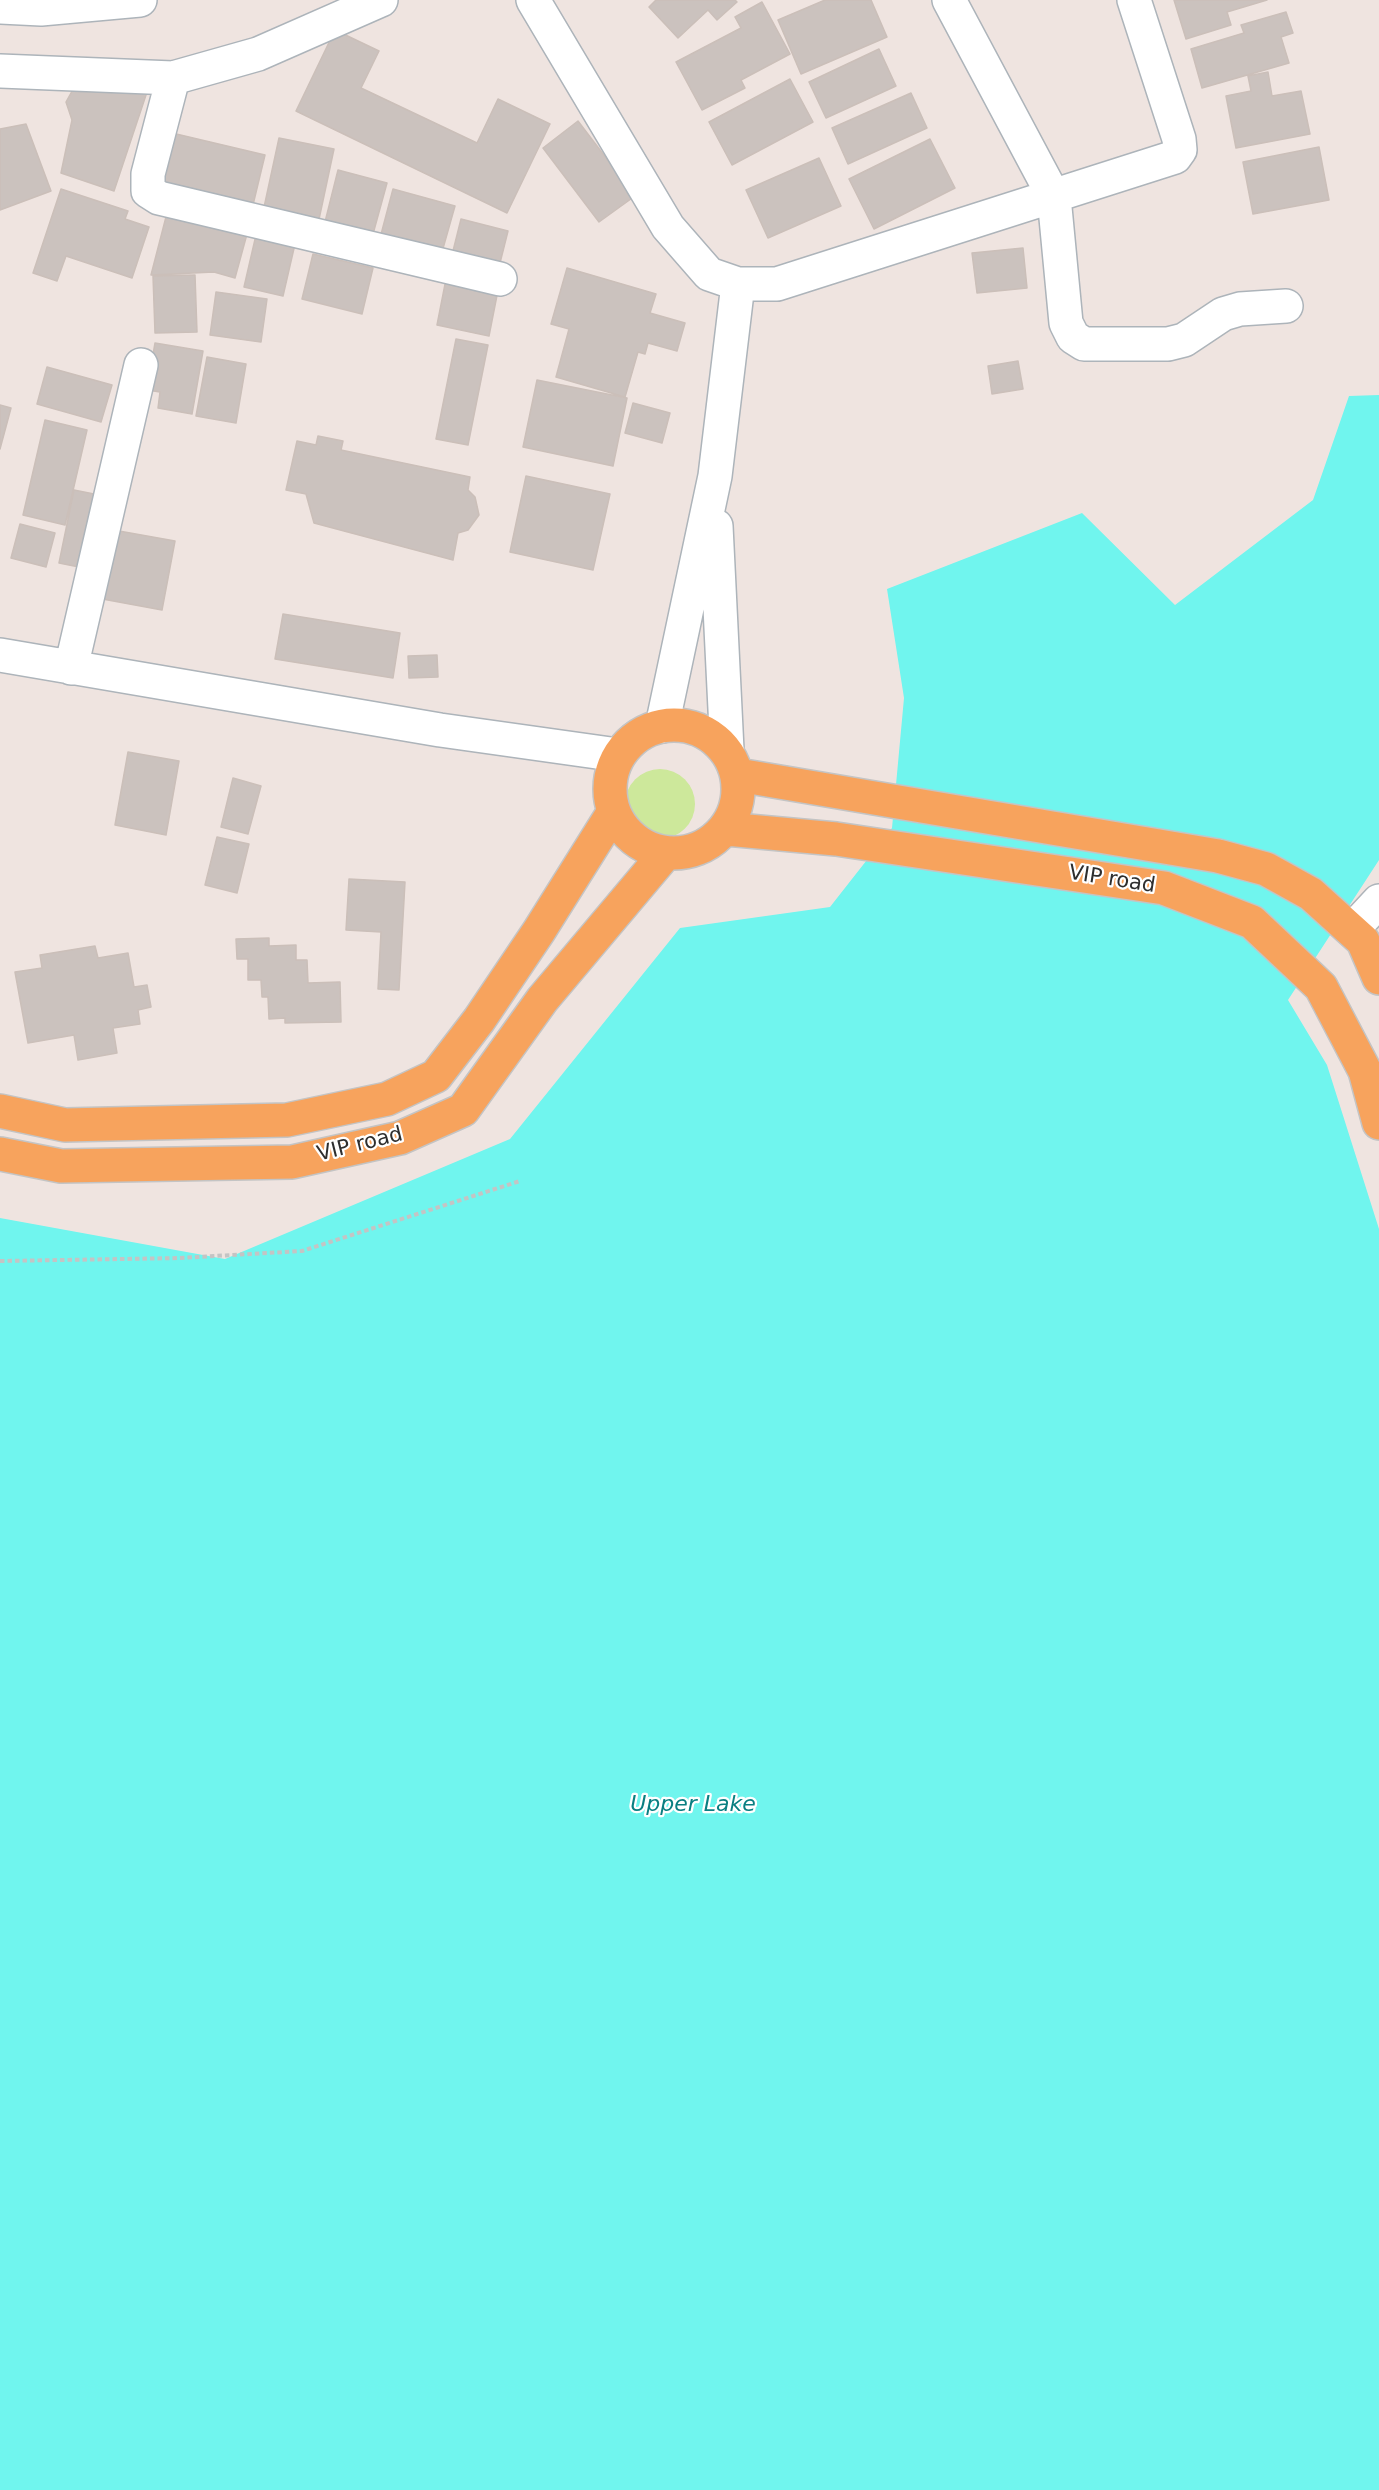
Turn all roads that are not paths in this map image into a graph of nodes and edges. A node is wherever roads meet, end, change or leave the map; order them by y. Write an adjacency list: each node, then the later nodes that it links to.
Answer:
1 (140, 0): 6 (street)
2 (381, 0): 8 (street)
3 (533, 0): 11 (street)
4 (949, 0): 9 (street)
5 (1134, 0): 9 (street)
6 (0, 7)
7 (0, 71): 8 (street)
8 (173, 78): 10 (street)
9 (1054, 197): 11 (street); 12 (street)
10 (500, 279)
11 (738, 284): 14 (street)
12 (1286, 306)
13 (141, 365): 16 (street)
14 (715, 476): 17 (street); 19 (street)
15 (0, 655): 16 (street)
16 (71, 668): 18 (street)
17 (662, 726): 18 (main road, VIP road); 19 (main road, VIP road)
18 (618, 755): 20 (main road)
19 (733, 763): 21 (main road); 24 (main road, VIP road)
20 (613, 813): 22 (main road); 26 (main road, VIP road)
21 (726, 829): 22 (main road); 27 (main road, VIP road)
22 (665, 854): 28 (main road, VIP road)
23 (1379, 901): 24 (street)
24 (1348, 926): 25 (main road, VIP road)
25 (1379, 978)
26 (0, 1111)
27 (1379, 1122)
28 (0, 1154)

